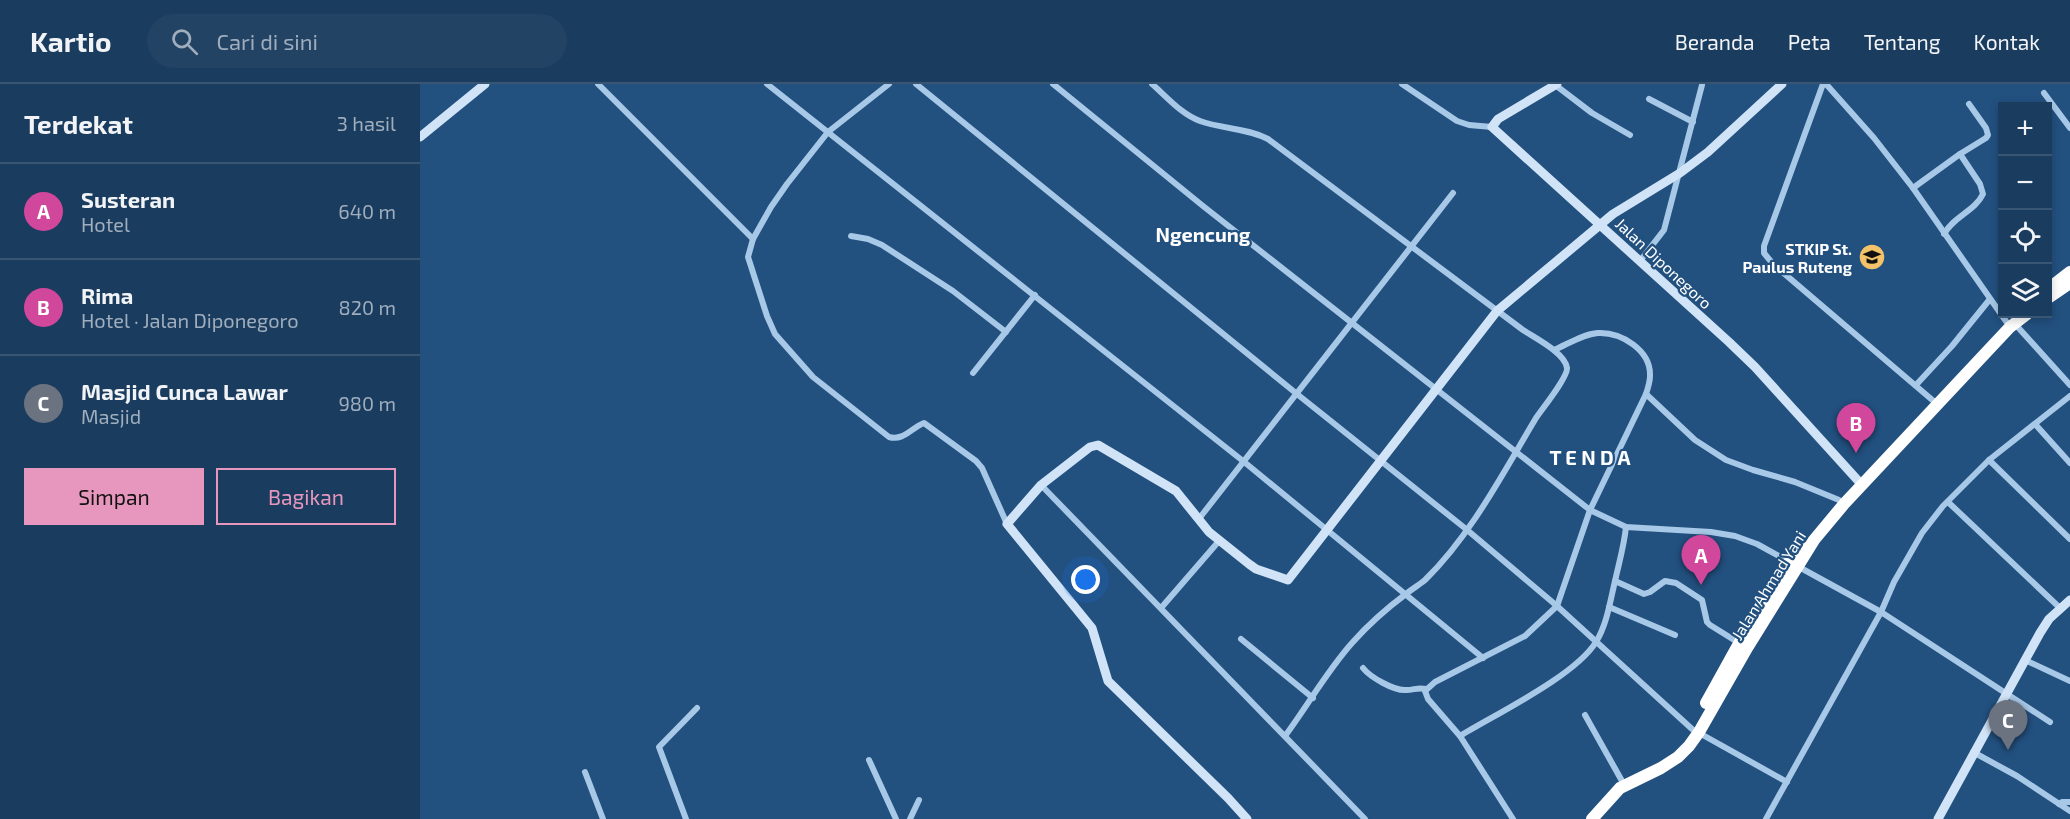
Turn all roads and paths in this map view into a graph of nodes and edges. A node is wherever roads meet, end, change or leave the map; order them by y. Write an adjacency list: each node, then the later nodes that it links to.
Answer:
1 (485, 84): 21 (street)
2 (597, 84): 29 (street)
3 (767, 84): 19 (street)
4 (889, 84): 19 (street)
5 (916, 84): 46 (street)
6 (1402, 84): 17 (street)
7 (1555, 84): 17 (street); 20 (street)
8 (1782, 84): 23 (street)
9 (1825, 84): 24 (street); 43 (street)
10 (1057, 85): 39 (street)
11 (1155, 85): 30 (street)
12 (1702, 85): 16 (street)
13 (2044, 93): 18 (street)
14 (1650, 99): 16 (street)
15 (1970, 104): 22 (street)
16 (1693, 122): 23 (street)
17 (1492, 127): 26 (street, Jalan Diponegoro)
18 (2070, 128)
19 (828, 132): 29 (street); 35 (street)
20 (1630, 135)
21 (420, 137)
22 (1960, 154): 24 (street); 27 (street)
23 (1680, 173): 26 (street); 31 (street)
24 (1913, 188): 27 (street)
25 (1453, 193): 30 (street)
26 (1600, 224): 31 (street, Jalan Diponegoro); 37 (street)
27 (1944, 234): 36 (street)
28 (851, 236): 40 (street)
29 (753, 239): 62 (street)
30 (1411, 247): 37 (street); 39 (street)
31 (1640, 261): 56 (street, Jalan Diponegoro)
32 (2070, 275): 33 (highway); 34 (highway)
33 (2052, 286)
34 (2052, 294)
35 (1035, 295): 40 (street); 53 (street)
36 (1990, 299): 38 (street); 43 (street)
37 (1497, 311): 41 (street); 45 (street)
38 (2011, 321): 44 (street); 49 (highway, Jalan Ahmad Yani)
39 (1351, 323): 45 (street); 46 (street)
40 (1006, 332): 42 (street)
41 (1554, 350): 47 (street); 51 (street)
42 (973, 373)
43 (1916, 385): 49 (street)
44 (2070, 385)
45 (1437, 389): 51 (street); 54 (street)
46 (1297, 394): 53 (street); 54 (street)
47 (1646, 394): 58 (street); 60 (street)
48 (2070, 396): 50 (street)
49 (1934, 401): 56 (highway, Jalan Ahmad Yani)
50 (2035, 424): 52 (street); 55 (street)
51 (1516, 452): 60 (street); 64 (street)
52 (1989, 459): 59 (street); 66 (street)
53 (1243, 461): 61 (street); 65 (street)
54 (1381, 461): 64 (street); 65 (street)
55 (2070, 463)
56 (1860, 483): 58 (highway, Jalan Ahmad Yani); 68 (highway, Jalan Ahmad Yani)
57 (1041, 485): 61 (street); 62 (street); 74 (street)
58 (1839, 500): 68 (highway, Jalan Ahmad Yani)
59 (1948, 502): 75 (street); 76 (street)
60 (1590, 510): 63 (street); 72 (street)
61 (1198, 520): 67 (street)
62 (1007, 524): 107 (street)
63 (1626, 527): 68 (street); 69 (street)
64 (1466, 529): 70 (street); 72 (street)
65 (1327, 530): 67 (street); 70 (street)
66 (2070, 539)
67 (1219, 541): 74 (street)
68 (1792, 564): 76 (street); 80 (highway, Jalan Ahmad Yani)
69 (1615, 581): 73 (street); 80 (street)
70 (1407, 594): 81 (street); 87 (street)
71 (2070, 600): 75 (street)
72 (1557, 606): 79 (street); 81 (street)
73 (1609, 607): 77 (street); 79 (street)
74 (1161, 608): 92 (street)
75 (2060, 608): 82 (street)
76 (1881, 612): 86 (street); 98 (street)
77 (1675, 635)
78 (1241, 639): 87 (street)
79 (1596, 642): 91 (street); 93 (street)
80 (1743, 646): 91 (highway, Jalan Ahmad Yani)
81 (1483, 658): 85 (street)
82 (2025, 660): 84 (street); 86 (street)
83 (1363, 668): 85 (street)
84 (2070, 681)
85 (1426, 689): 93 (street)
86 (2007, 693): 90 (street); 94 (street)
87 (1313, 698): 92 (street)
88 (697, 708): 104 (street)
89 (1585, 715): 97 (street)
90 (2050, 722)
91 (1695, 731): 97 (highway, Jalan Ahmad Yani); 98 (street)
92 (1285, 736): 108 (street)
93 (1460, 736): 109 (street)
94 (1973, 752): 101 (street); 113 (street)
95 (869, 760): 105 (street)
96 (585, 772): 103 (street)
97 (1625, 781): 110 (highway, Jalan Ahmad Yani); 111 (highway, Jalan Ahmad Yani)
98 (1787, 782): 112 (street)
99 (919, 800): 106 (street)
100 (2070, 802): 101 (street)
101 (2059, 804): 102 (street)
102 (2070, 811)
103 (603, 819)
104 (686, 819)
105 (896, 819)
106 (910, 819)
107 (1247, 819)
108 (1365, 819)
109 (1513, 819)
110 (1584, 819)
111 (1592, 819)
112 (1766, 819)
113 (1938, 819)

